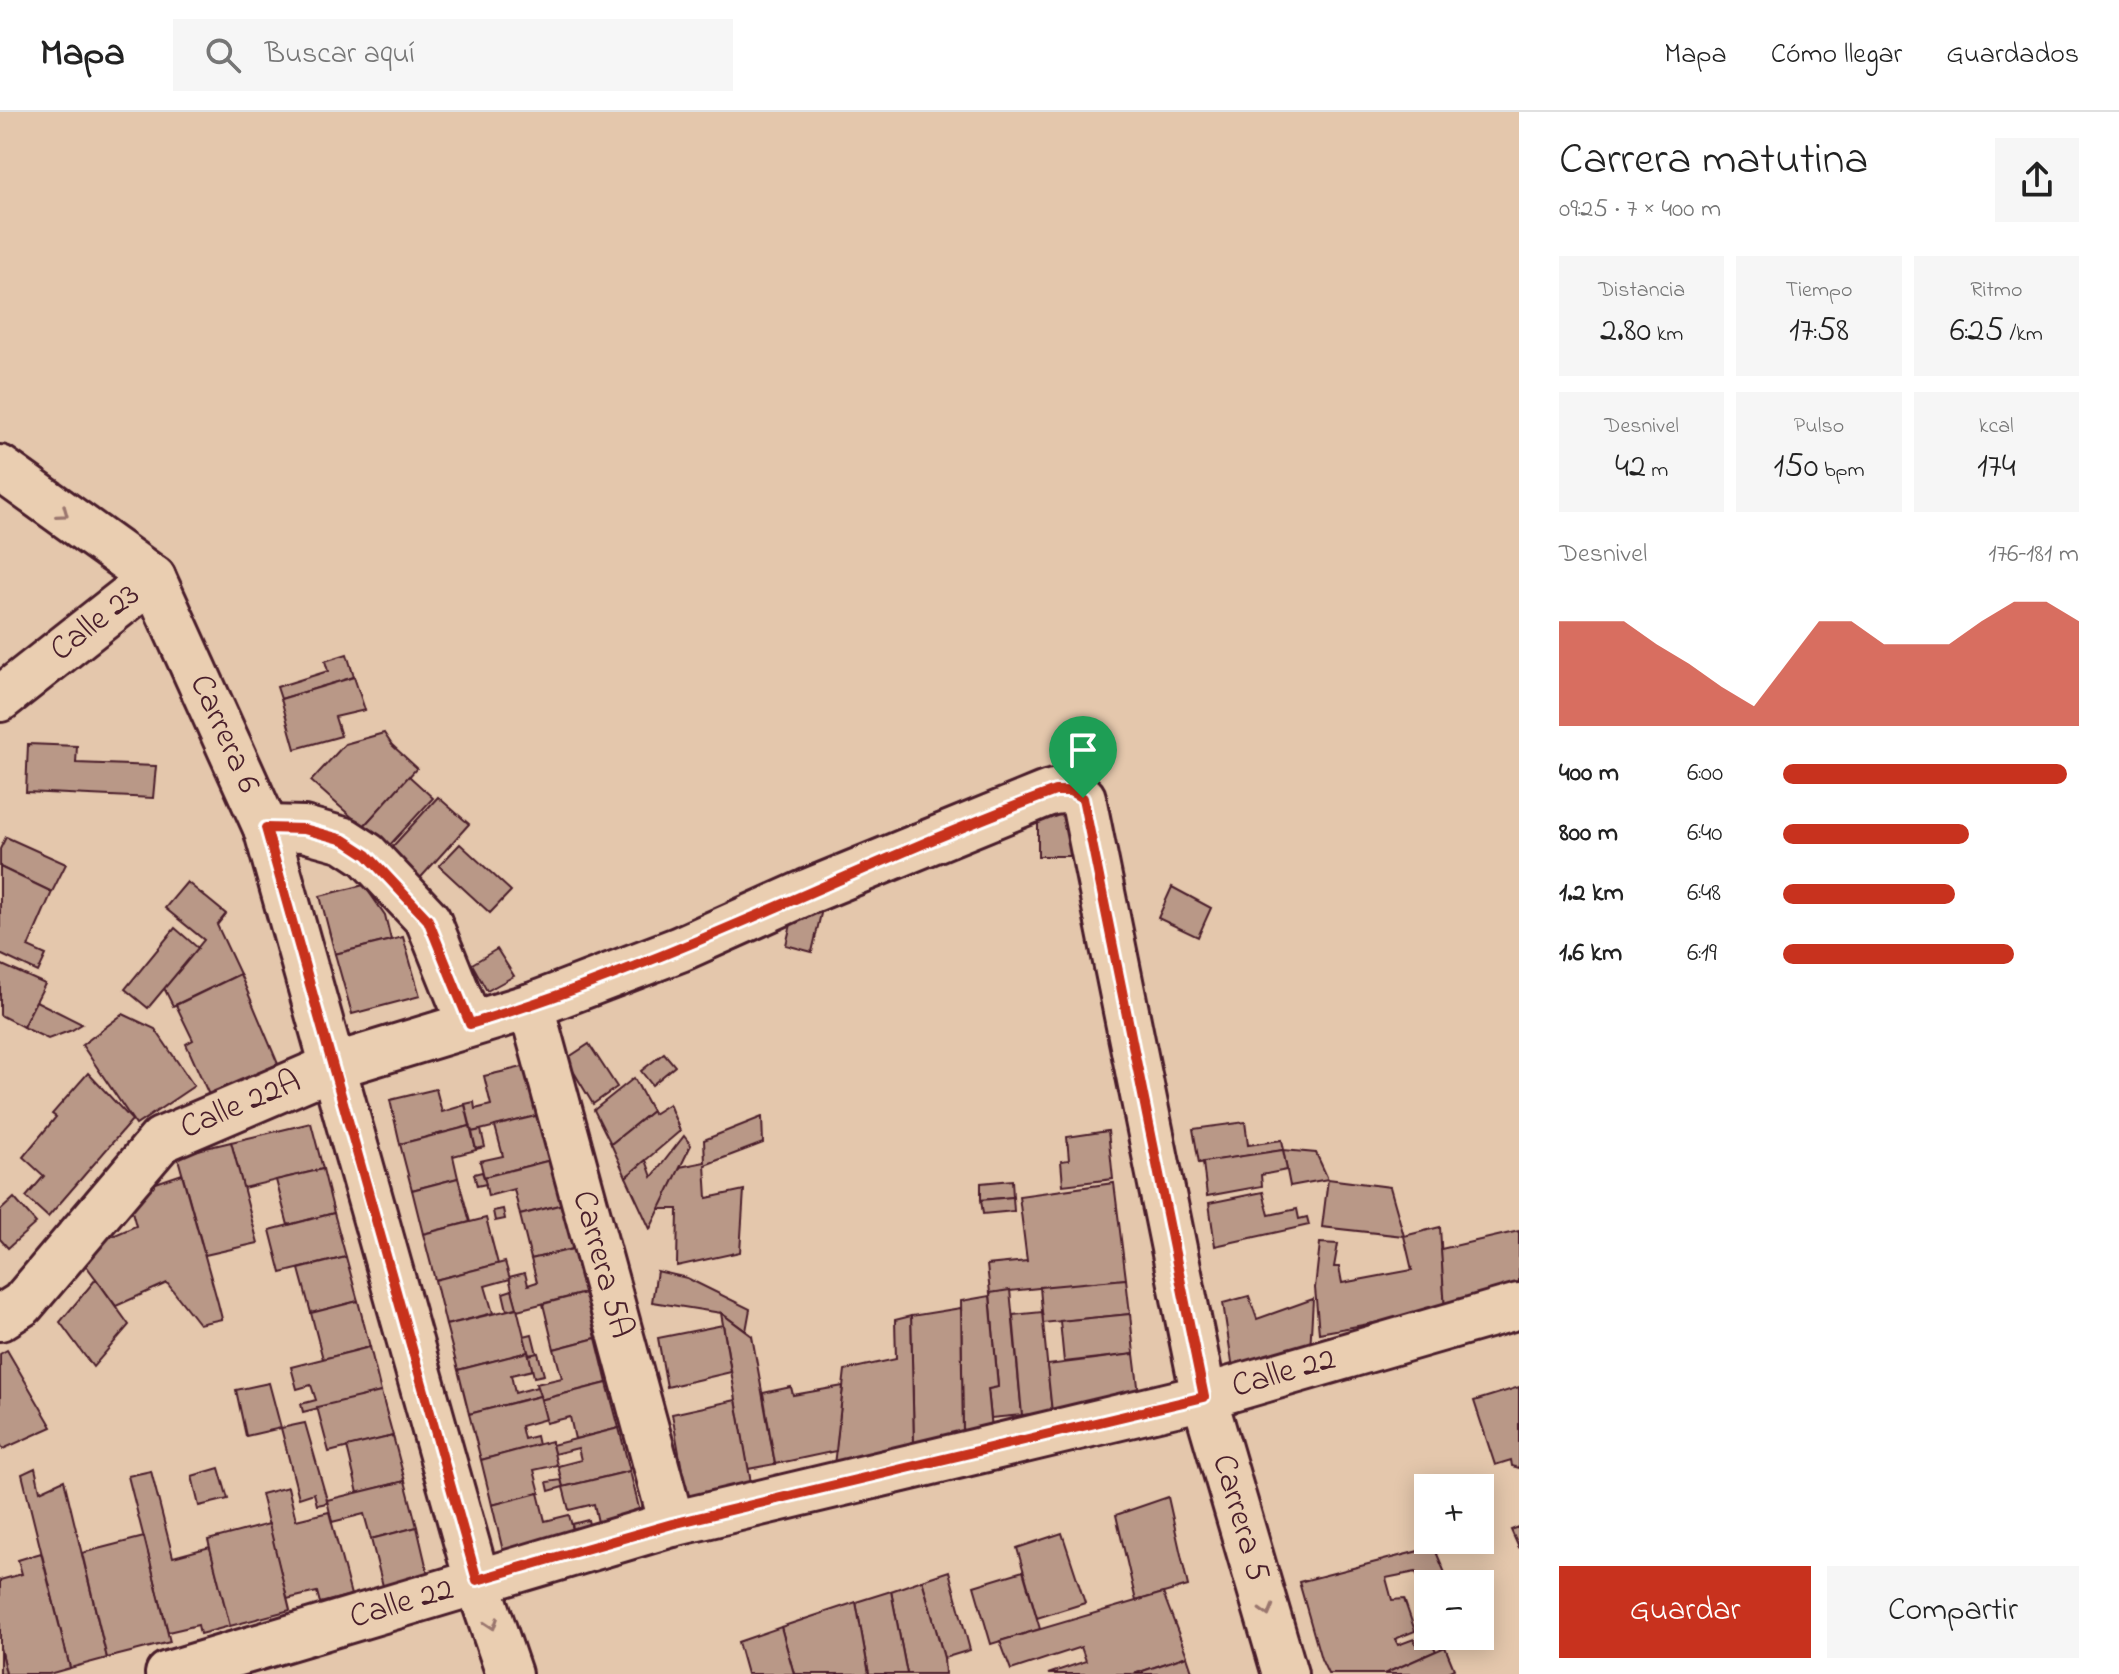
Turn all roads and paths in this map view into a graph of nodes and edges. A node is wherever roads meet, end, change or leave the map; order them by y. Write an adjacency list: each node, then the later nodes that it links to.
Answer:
1 (0, 468): 2 (street, Carrera 6, one-way to 2)
2 (153, 578): 3 (street, Calle 23); 5 (street, Carrera 6)
3 (0, 699)
4 (1083, 798): 6 (street, Calle 22A); 11 (street, Carrera 5)
5 (266, 828): 7 (street); 8 (street, Carrera 6)
6 (531, 1006): 7 (street, Calle 22A); 12 (street, Carrera 5A)
7 (470, 1024): 8 (street, Calle 22A)
8 (334, 1066): 10 (street, Calle 22A); 13 (street, Carrera 6)
9 (1519, 1306): 11 (street, Calle 22)
10 (0, 1318)
11 (1204, 1397): 12 (street, Calle 22); 16 (street, Carrera 5, one-way to 16)
12 (672, 1524): 13 (street, Calle 22)
13 (477, 1580): 14 (street, Calle 22); 15 (street, Carrera 6, one-way to 15)
14 (168, 1674)
15 (509, 1674)
16 (1285, 1674)

